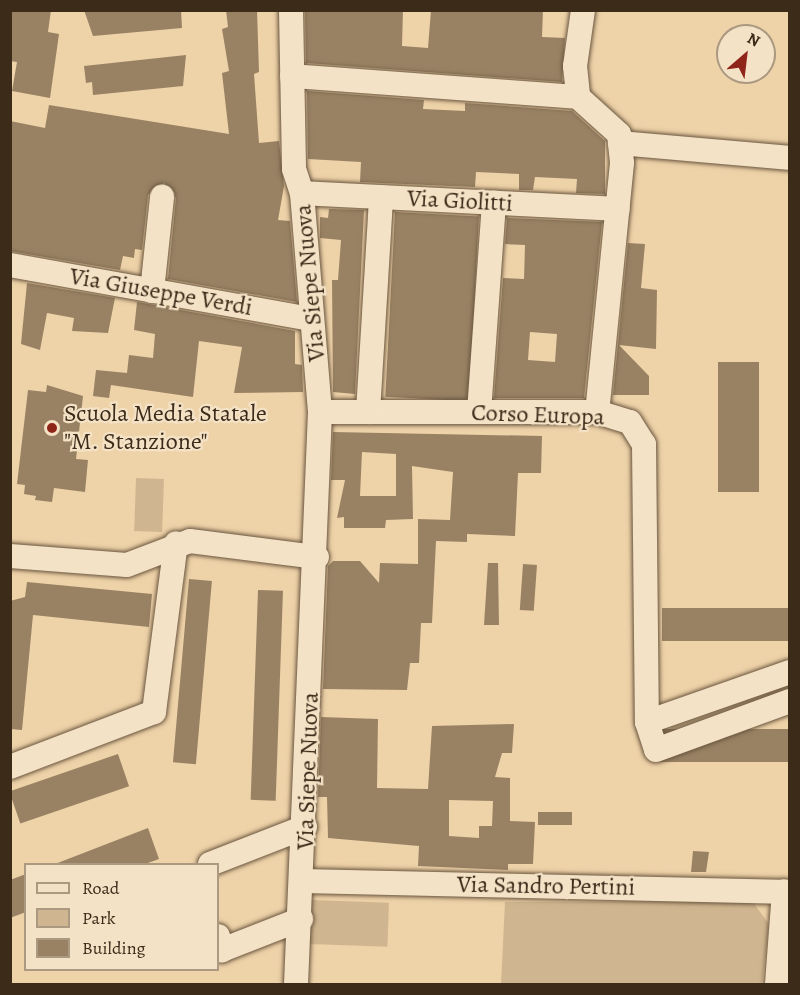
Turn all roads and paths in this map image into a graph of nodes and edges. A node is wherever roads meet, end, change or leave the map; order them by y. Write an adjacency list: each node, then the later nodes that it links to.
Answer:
1 (291, 10): 3 (street, Via Siepe Nuova)
2 (583, 10): 4 (street)
3 (292, 75): 4 (street); 7 (street, Via Siepe Nuova)
4 (578, 97): 5 (street)
5 (620, 143): 6 (street); 11 (street)
6 (789, 158)
7 (302, 193): 8 (street, Via Giolitti); 14 (street, Via Siepe Nuova)
8 (381, 197): 10 (street, Via Giolitti); 16 (street)
9 (162, 198): 13 (street)
10 (494, 203): 11 (street, Via Giolitti); 17 (street)
11 (618, 210): 18 (street)
12 (10, 265): 13 (street, Via Giuseppe Verdi)
13 (152, 291): 14 (street, Via Giuseppe Verdi)
14 (311, 319): 15 (street, Via Siepe Nuova)
15 (320, 412): 16 (street, Corso Europa); 21 (street, Via Siepe Nuova)
16 (368, 412): 17 (street, Corso Europa)
17 (479, 412): 18 (street, Corso Europa)
18 (597, 412): 24 (street, Corso Europa)
19 (176, 543): 20 (street); 21 (street); 25 (street)
20 (10, 556)
21 (316, 557): 26 (street, Via Siepe Nuova)
22 (789, 672): 24 (street)
23 (789, 701): 24 (street, Corso Europa)
24 (647, 722)
25 (10, 767)
26 (305, 826): 27 (street); 28 (street, Via Siepe Nuova)
27 (212, 863)
28 (303, 881): 29 (street, Via Sandro Pertini); 30 (street, Via Siepe Nuova)
29 (787, 892): 33 (street)
30 (301, 919): 31 (street); 32 (street, Via Siepe Nuova)
31 (219, 940)
32 (296, 984)
33 (777, 984)

